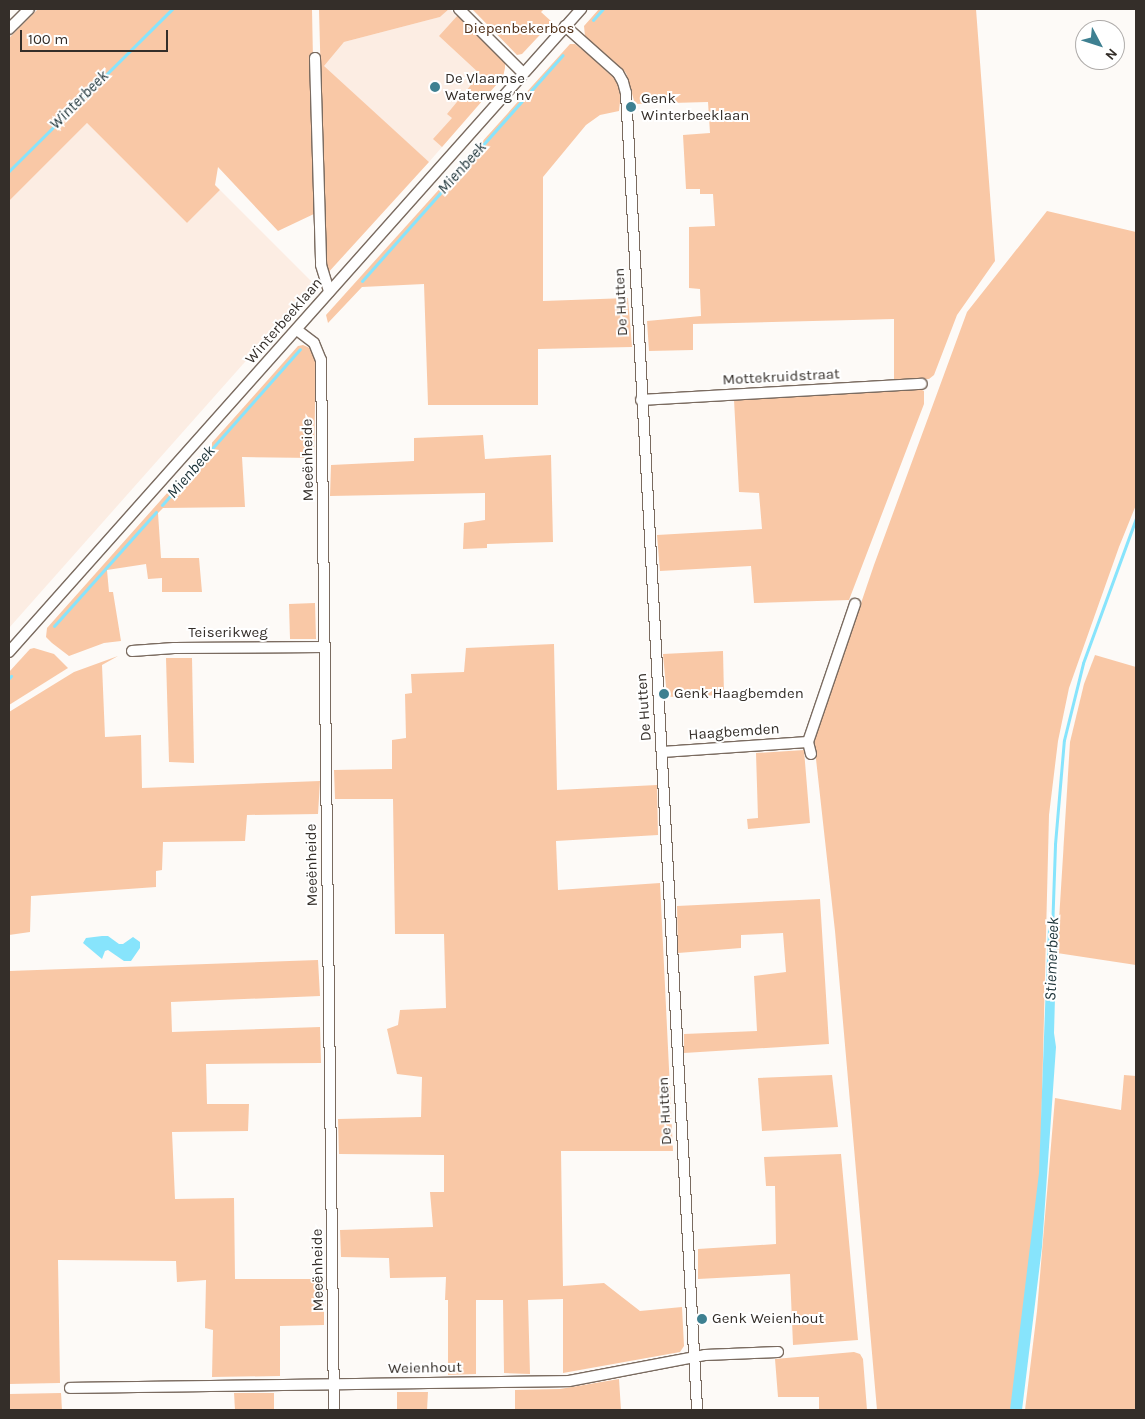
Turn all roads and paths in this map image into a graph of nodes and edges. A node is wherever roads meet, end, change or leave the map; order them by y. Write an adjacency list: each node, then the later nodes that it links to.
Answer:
1 (29, 9): 5 (street)
2 (459, 9): 7 (street)
3 (580, 9): 4 (street, Winterbeeklaan)
4 (565, 26): 7 (street, Winterbeeklaan); 11 (street, De Hutten)
5 (9, 29)
6 (315, 58): 8 (street)
7 (523, 73): 8 (street, Winterbeeklaan)
8 (330, 292): 9 (street, Winterbeeklaan)
9 (297, 330): 13 (street, Meeënheide); 15 (street, Winterbeeklaan)
10 (922, 384): 11 (street, Mottekruidstraat)
11 (641, 400): 17 (street, De Hutten)
12 (855, 604): 16 (street)
13 (324, 647): 14 (street, Teiserikweg); 21 (street, Meeënheide)
14 (132, 651)
15 (9, 652)
16 (808, 742): 17 (street, Haagbemden); 18 (street)
17 (662, 752): 20 (street, De Hutten)
18 (811, 754)
19 (778, 1352): 20 (street, Weienhout)
20 (694, 1357): 21 (street, Weienhout); 24 (street, De Hutten)
21 (334, 1385): 22 (street, Weienhout); 23 (street, Meeënheide)
22 (70, 1388)
23 (334, 1410)
24 (697, 1410)

